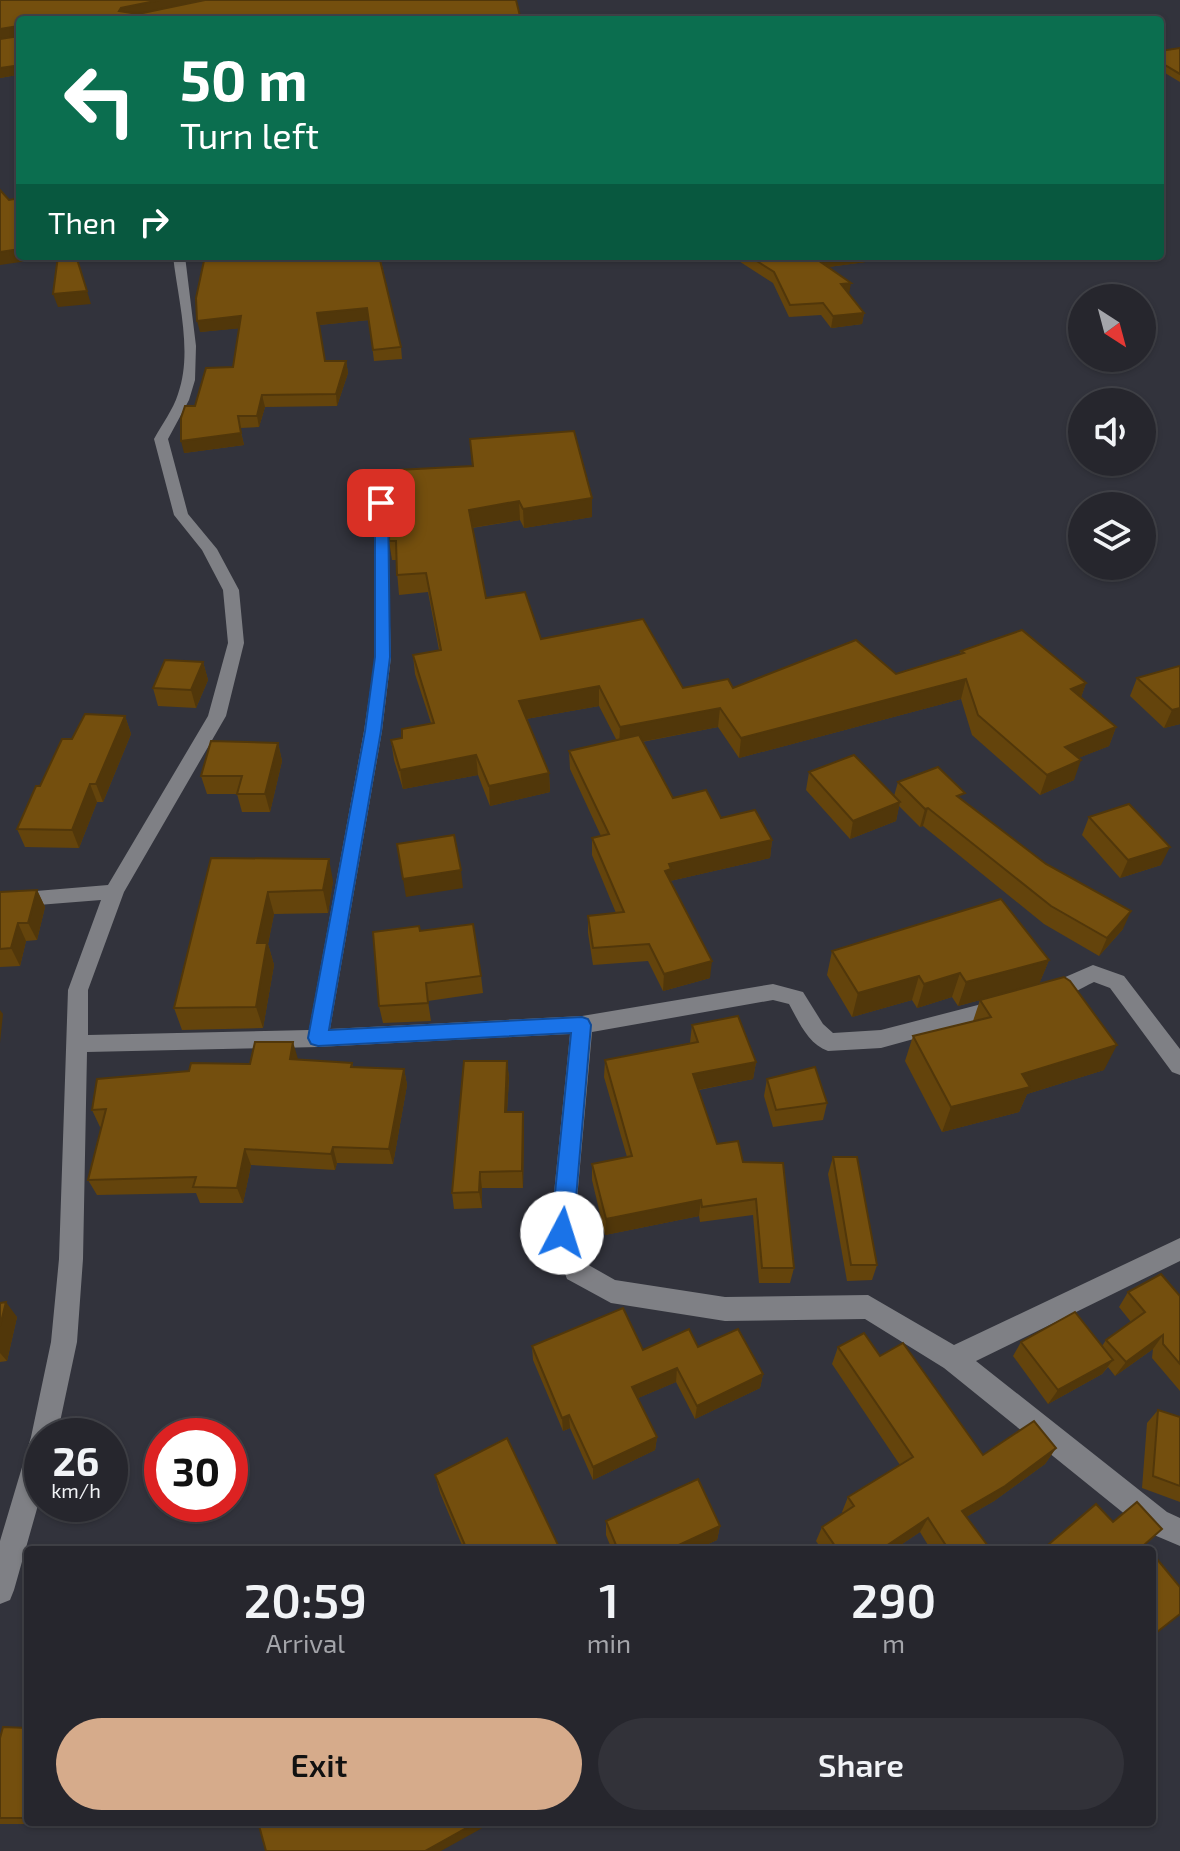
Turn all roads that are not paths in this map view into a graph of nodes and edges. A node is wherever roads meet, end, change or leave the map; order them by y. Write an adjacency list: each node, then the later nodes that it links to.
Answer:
1 (179, 260): 3 (street)
2 (381, 503): 6 (street)
3 (114, 892): 4 (street); 7 (street)
4 (0, 901)
5 (582, 1025): 6 (street); 8 (street); 10 (street)
6 (318, 1038): 7 (street)
7 (76, 1044): 11 (street)
8 (1180, 1066)
9 (1180, 1249): 10 (street)
10 (953, 1359): 13 (street)
11 (48, 1418)
12 (24, 1506): 14 (street)
13 (1180, 1532)
14 (0, 1590)

